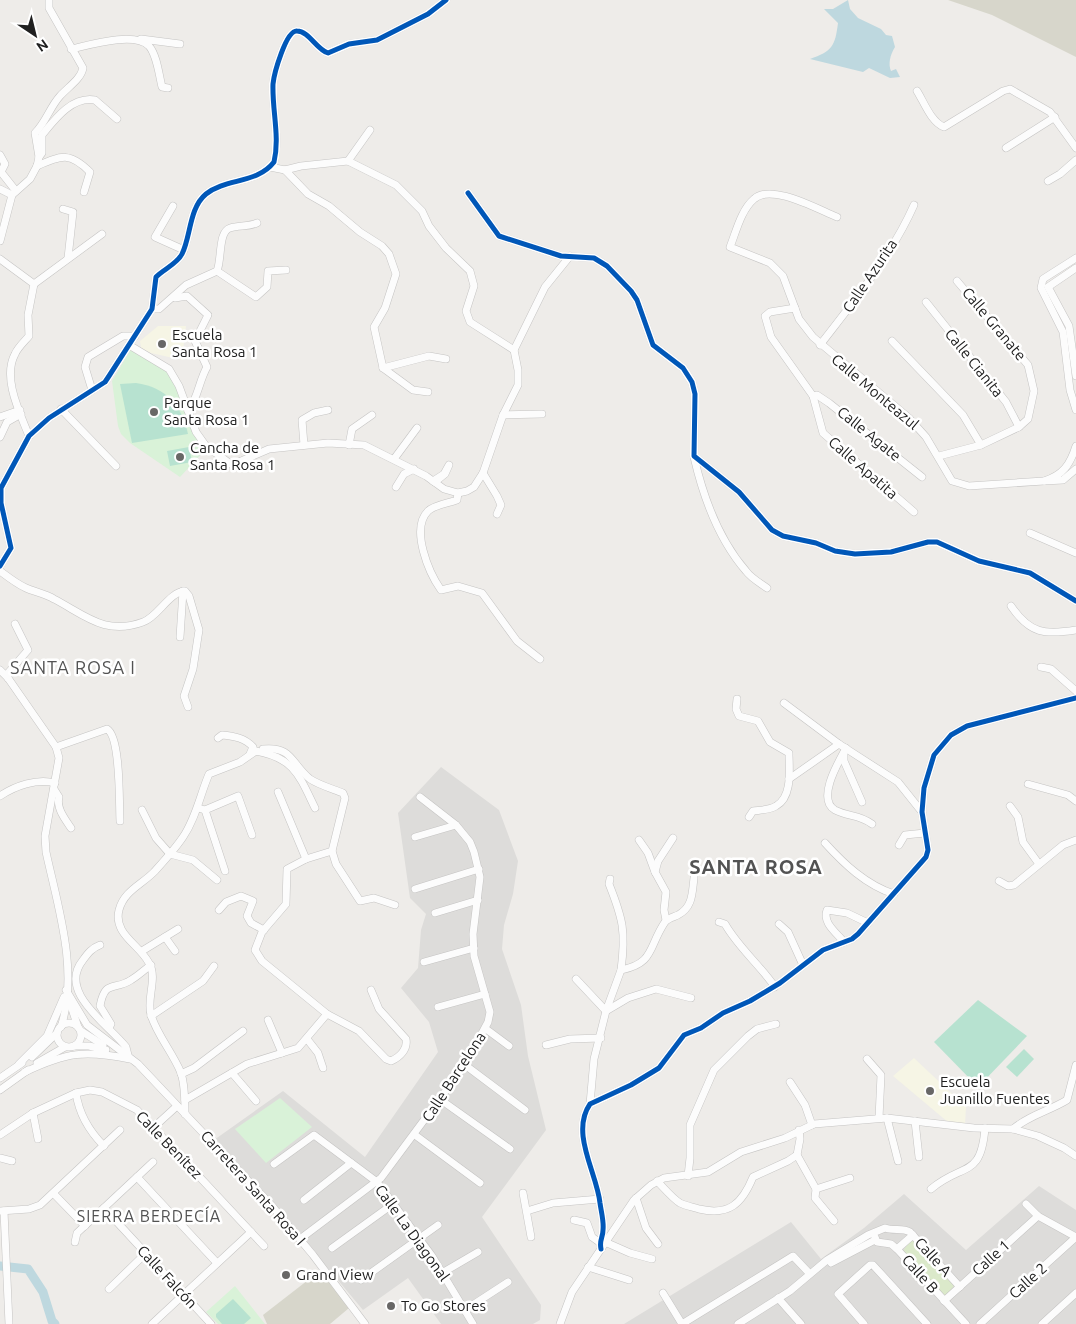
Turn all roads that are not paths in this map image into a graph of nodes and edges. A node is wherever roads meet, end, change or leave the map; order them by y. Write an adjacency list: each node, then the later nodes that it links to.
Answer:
1 (49, 0): 5 (street)
2 (446, 0): 18 (street)
3 (132, 41): 4 (street); 5 (street); 6 (street)
4 (180, 44)
5 (71, 49): 14 (street)
6 (168, 88)
7 (917, 91): 8 (street)
8 (1055, 117): 11 (street); 12 (street)
9 (117, 119): 14 (street)
10 (370, 130): 16 (street)
11 (1006, 148)
12 (1076, 148)
13 (0, 155): 23 (street)
14 (39, 157): 17 (street)
15 (1076, 160): 20 (street)
16 (348, 161): 19 (street); 50 (street)
17 (37, 166): 22 (street); 23 (street)
18 (270, 166): 19 (street); 32 (street)
19 (284, 170): 52 (street)
20 (1048, 181)
21 (0, 189): 23 (street)
22 (84, 192)
23 (14, 193): 31 (street)
24 (468, 193): 33 (street)
25 (914, 205): 49 (street, Calle Azurita)
26 (173, 206): 32 (street)
27 (63, 209): 34 (street)
28 (837, 217): 44 (street, Calle Monteazul)
29 (257, 223): 39 (street)
30 (102, 234): 34 (street)
31 (0, 240)
32 (184, 250): 45 (street)
33 (570, 256): 50 (street); 74 (street)
34 (68, 258): 41 (street)
35 (1076, 258): 59 (street)
36 (1, 263): 41 (street)
37 (1076, 268): 53 (street)
38 (286, 270): 39 (street)
39 (217, 271): 42 (street)
40 (957, 281): 66 (street, Calle Granate)
41 (34, 284): 61 (street)
42 (170, 300): 45 (street); 60 (street)
43 (926, 302): 66 (street, Calle Cianita)
44 (795, 308): 49 (street, Calle Monteazul); 56 (street, Calle Apatita)
45 (152, 309): 46 (street)
46 (135, 336): 48 (street); 54 (street)
47 (892, 341): 72 (street)
48 (129, 345): 54 (street); 60 (street)
49 (820, 345): 75 (street, Calle Monteazul)
50 (514, 350): 64 (street)
51 (446, 359): 52 (street)
52 (383, 368): 55 (street)
53 (1076, 376)
54 (92, 390): 57 (street)
55 (428, 392)
56 (813, 396): 81 (street, Calle Agate); 84 (street, Calle Apatita)
57 (61, 410): 68 (street); 77 (street)
58 (328, 410): 71 (street)
59 (1076, 410)
60 (188, 411): 71 (street)
61 (20, 412): 65 (street); 68 (street); 69 (street)
62 (542, 414): 64 (street)
63 (372, 415): 70 (street)
64 (503, 416): 80 (street)
65 (0, 417)
66 (1019, 427): 72 (street)
67 (416, 428): 76 (street)
68 (29, 436): 88 (street)
69 (0, 437)
70 (349, 444): 71 (street); 76 (street)
71 (304, 445)
72 (981, 445): 75 (street)
73 (1076, 446): 78 (street, Calle Monteazul)
74 (694, 456): 90 (street); 92 (street)
75 (939, 456): 78 (street, Calle Monteazul)
76 (394, 459): 79 (street)
77 (116, 466)
78 (1074, 466)
79 (414, 470): 82 (street); 83 (street)
80 (484, 473): 83 (street); 85 (street)
81 (922, 477)
82 (396, 488)
83 (458, 493): 97 (street)
84 (914, 512)
85 (497, 514)
86 (1030, 533): 87 (street)
87 (1076, 553)
88 (0, 566)
89 (0, 571): 91 (street)
90 (767, 588)
91 (183, 591): 96 (street); 105 (street)
92 (1076, 601)
93 (1011, 606): 95 (street)
94 (15, 624): 100 (street)
95 (1076, 630)
96 (180, 637)
97 (540, 659)
98 (1041, 667): 101 (street)
99 (0, 670): 100 (street)
100 (8, 678): 108 (street)
101 (1076, 691)
102 (1076, 698): 122 (street)
103 (737, 699): 110 (street)
104 (784, 703): 107 (street)
105 (188, 707)
106 (218, 738): 109 (street)
107 (842, 746): 110 (street); 117 (street); 122 (street); 125 (street)
108 (56, 747): 112 (street); 124 (street)
109 (253, 753): 119 (street); 120 (street); 136 (street)
110 (789, 779): 123 (street)
111 (1028, 784): 116 (street)
112 (55, 786): 114 (street); 127 (street); 172 (street)
113 (278, 792): 138 (street)
114 (0, 796)
115 (420, 796): 126 (street, Calle Barcelona)
116 (1076, 801)
117 (862, 802)
118 (1010, 806): 139 (street)
119 (314, 808)
120 (202, 809): 129 (street); 137 (street); 141 (street)
121 (142, 810): 137 (street)
122 (922, 812): 128 (street)
123 (749, 818)
124 (120, 821)
125 (872, 824)
126 (456, 825): 130 (street); 140 (street, Calle Barcelona)
127 (71, 828)
128 (925, 833): 135 (street); 148 (street)
129 (252, 835)
130 (415, 837)
131 (673, 838): 142 (street)
132 (639, 840): 142 (street)
133 (1076, 840): 139 (street)
134 (824, 843): 148 (street)
135 (899, 845)
136 (332, 851): 138 (street); 150 (street)
137 (170, 854): 145 (street); 163 (street)
138 (306, 859): 158 (street)
139 (1039, 864): 146 (street)
140 (479, 869): 147 (street); 149 (street, Calle Barcelona)
141 (224, 871)
142 (655, 872): 153 (street)
143 (694, 878): 153 (street)
144 (610, 879): 169 (street)
145 (217, 880)
146 (999, 881)
147 (415, 889)
148 (894, 894): 155 (street)
149 (478, 900): 152 (street); 162 (street, Calle Barcelona)
150 (395, 905)
151 (219, 910): 158 (street)
152 (435, 913)
153 (666, 920): 169 (street)
154 (719, 922): 171 (street)
155 (868, 923): 160 (street); 160 (street)
156 (779, 924): 167 (street)
157 (178, 929): 159 (street)
158 (264, 930): 178 (street)
159 (165, 937): 163 (street); 164 (street)
160 (844, 942): 167 (street)
161 (100, 945): 182 (street)
162 (474, 948): 165 (street); 174 (street, Calle Barcelona)
163 (142, 951): 166 (street)
164 (175, 951)
165 (424, 962)
166 (151, 965): 179 (street); 182 (street)
167 (803, 965): 171 (street)
168 (214, 966): 179 (street)
169 (621, 970): 177 (street)
170 (576, 979): 177 (street)
171 (775, 987): 210 (street)
172 (66, 990): 183 (street); 185 (street); 194 (street, Carretera Santa Rosa I); 196 (street)
173 (371, 990): 178 (street)
174 (485, 994): 176 (street); 184 (street, Calle Barcelona)
175 (691, 998): 177 (street)
176 (438, 1007)
177 (606, 1011): 187 (street)
178 (327, 1014): 188 (street)
179 (152, 1016): 202 (street)
180 (268, 1020): 193 (street)
181 (776, 1024): 237 (street)
182 (109, 1028): 194 (street)
183 (79, 1029): 185 (street); 190 (street); 194 (street, Carretera Santa Rosa I)
184 (486, 1029): 191 (street); 197 (street, Calle Barcelona)
185 (59, 1030): 192 (street); 196 (street)
186 (243, 1030): 202 (street)
187 (601, 1038): 189 (street); 210 (street)
188 (307, 1039): 193 (street); 199 (street)
189 (546, 1045)
190 (75, 1046): 192 (street); 194 (street, Carretera Santa Rosa I)
191 (508, 1046)
192 (65, 1047): 200 (street)
193 (282, 1053): 201 (street)
194 (130, 1058): 200 (street); 211 (street, Carretera Santa Rosa I)
195 (867, 1059): 215 (street)
196 (19, 1064): 203 (street)
197 (465, 1065): 208 (street, Calle Barcelona); 212 (street)
198 (1076, 1065): 220 (street)
199 (324, 1068)
200 (25, 1072): 205 (street)
201 (232, 1073): 207 (street); 209 (street)
202 (181, 1074): 207 (street)
203 (0, 1078)
204 (790, 1082): 217 (street)
205 (0, 1090)
206 (76, 1093): 213 (street, Calle Benítez); 218 (street, Calle Benítez); 226 (street)
207 (185, 1100): 214 (street)
208 (440, 1100): 224 (street, Calle Barcelona); 227 (street)
209 (256, 1101)
210 (590, 1104): 247 (street)
211 (178, 1106): 214 (street, Carretera Santa Rosa I); 218 (street)
212 (525, 1110)
213 (33, 1113): 223 (street, Calle Benítez); 225 (street)
214 (185, 1114): 266 (street, Carretera Santa Rosa I)
215 (883, 1118): 216 (street); 217 (street); 233 (street)
216 (916, 1122): 219 (street); 230 (street)
217 (812, 1125): 222 (street)
218 (154, 1127): 260 (street, Calle Benítez)
219 (985, 1128): 220 (street); 244 (street)
220 (1013, 1129): 229 (street)
221 (120, 1130): 226 (street)
222 (799, 1130): 228 (street); 237 (street)
223 (0, 1135)
224 (415, 1135): 241 (street, Calle Barcelona); 242 (street)
225 (38, 1139)
226 (104, 1146): 246 (street)
227 (510, 1149)
228 (797, 1155): 240 (street); 243 (street)
229 (1076, 1156)
230 (919, 1157)
231 (0, 1158): 232 (street)
232 (12, 1161)
233 (898, 1161)
234 (153, 1162): 238 (street)
235 (351, 1163): 236 (street, Calle La Diagonal); 241 (street, Calle La Diagonal); 249 (street)
236 (274, 1164)
237 (688, 1176): 240 (street)
238 (137, 1177): 252 (street); 276 (street)
239 (850, 1178): 243 (street)
240 (658, 1181): 248 (street)
241 (376, 1182): 250 (street, Calle La Diagonal); 266 (street, Calle Barcelona)
242 (480, 1183)
243 (816, 1189): 257 (street)
244 (931, 1189)
245 (523, 1193): 254 (street)
246 (54, 1194): 253 (street); 259 (street)
247 (600, 1198): 254 (street); 268 (street)
248 (636, 1198): 268 (street); 269 (street)
249 (304, 1200)
250 (393, 1204): 265 (street, Calle La Diagonal); 271 (street)
251 (1026, 1204): 255 (street)
252 (104, 1208): 259 (street); 274 (street, Calle Falcón)
253 (2, 1211): 291 (street)
254 (527, 1211): 263 (street)
255 (1038, 1216): 264 (street); 283 (street, Calle 1)
256 (574, 1220): 268 (street)
257 (834, 1221)
258 (438, 1225): 265 (street)
259 (85, 1226): 267 (street)
260 (251, 1232): 270 (street, Calle Benítez); 276 (street)
261 (913, 1235): 262 (street, Calle A); 272 (street); 283 (street, Calle A)
262 (876, 1236): 272 (street, Calle B); 279 (street); 288 (street)
263 (531, 1237)
264 (1076, 1237): 304 (street, Calle 2)
265 (419, 1238): 278 (street, Calle La Diagonal); 280 (street)
266 (300, 1239): 294 (street, Carretera Santa Rosa I)
267 (75, 1242)
268 (602, 1244): 275 (street); 277 (street)
269 (658, 1244)
270 (264, 1246)
271 (332, 1248)
272 (897, 1249): 289 (street, Calle B)
273 (478, 1252): 278 (street)
274 (145, 1254): 284 (street); 287 (street, Calle Falcón)
275 (652, 1259)
276 (217, 1263): 287 (street)
277 (588, 1267): 281 (street); 296 (street)
278 (442, 1273): 290 (street, Calle La Diagonal)
279 (809, 1273): 288 (street); 297 (street)
280 (361, 1280)
281 (629, 1280)
282 (508, 1282): 290 (street)
283 (960, 1287): 289 (street, Calle 1)
284 (109, 1289)
285 (663, 1293): 297 (street)
286 (1076, 1293): 305 (street)
287 (184, 1294): 292 (street); 293 (street, Calle Falcón)
288 (780, 1300): 298 (street); 299 (street); 300 (street)
289 (944, 1301): 303 (street, Calle B)
290 (465, 1310): 295 (street, Calle La Diagonal)
291 (9, 1324)
292 (152, 1324)
293 (211, 1324)
294 (365, 1324)
295 (474, 1324)
296 (560, 1324)
297 (682, 1324)
298 (738, 1324)
299 (745, 1324)
300 (801, 1324)
301 (864, 1324): 302 (street)
302 (927, 1324)
303 (966, 1324)
304 (980, 1324)
305 (1042, 1324)

